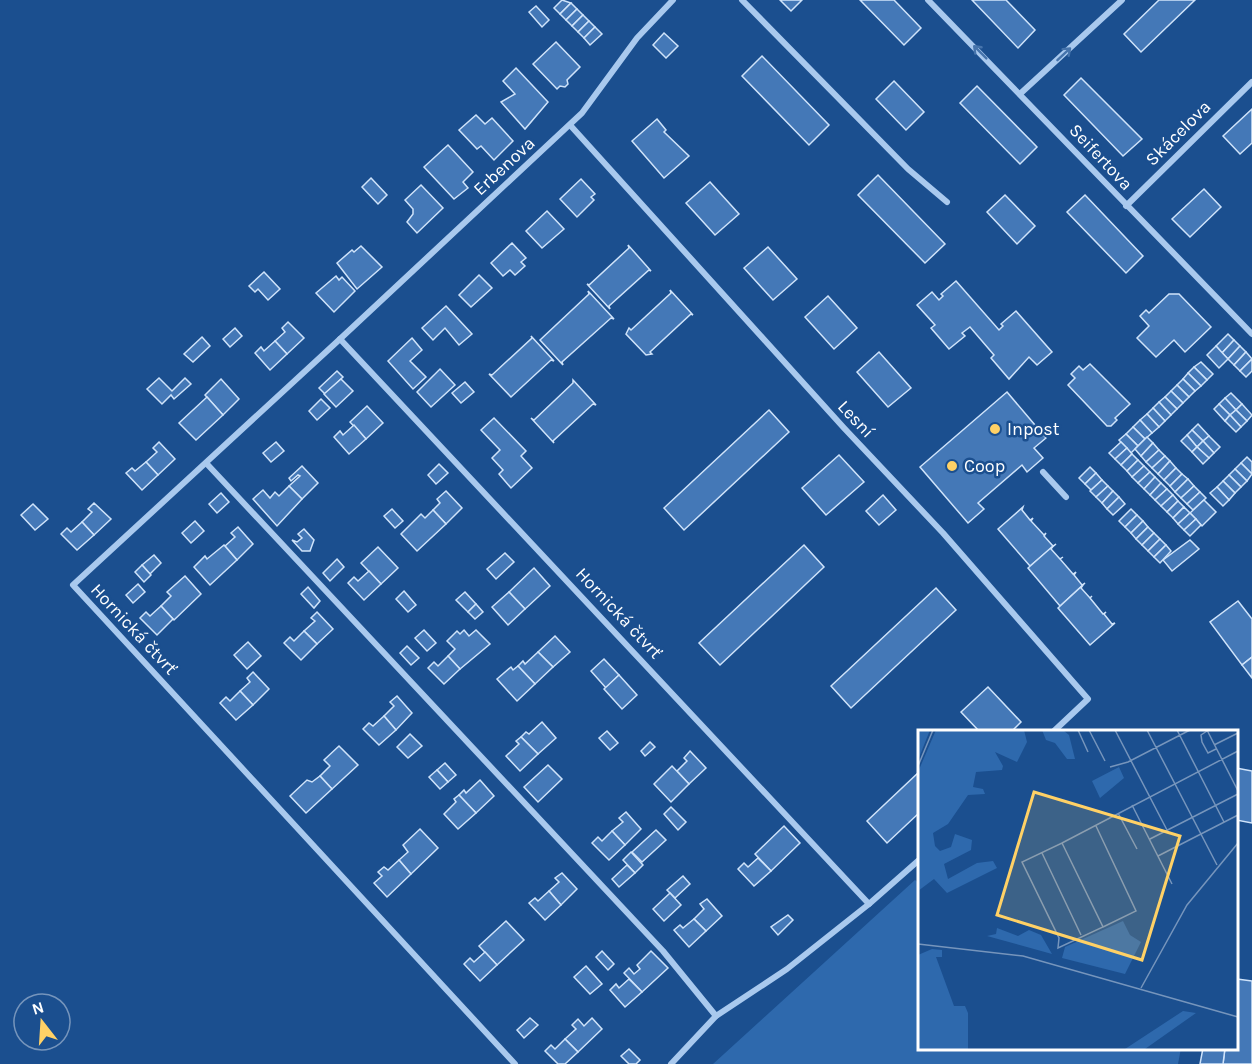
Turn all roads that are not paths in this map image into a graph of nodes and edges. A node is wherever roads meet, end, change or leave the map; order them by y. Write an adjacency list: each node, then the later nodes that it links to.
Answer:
1 (673, 0): 7 (street, Erbenova)
2 (742, 0): 8 (street)
3 (928, 0): 6 (street, Seifertova, one-way to 3)
4 (1122, 0): 6 (street, one-way to 4)
5 (1252, 82): 9 (street, Skácelova)
6 (1021, 93): 9 (street, Seifertova)
7 (570, 125): 11 (street, Erbenova); 15 (street, Lesní)
8 (947, 202)
9 (1126, 206): 10 (street, Seifertova)
10 (1252, 334)
11 (340, 339): 12 (street, Hornická čtvrť); 17 (street, Hornická čtvrť)
12 (207, 464): 18 (street); 19 (street, Hornická čtvrť)
13 (1043, 472): 14 (street)
14 (1066, 497)
15 (1055, 730)
16 (918, 861): 17 (street)
17 (869, 904): 18 (street)
18 (716, 1016): 20 (street)
19 (514, 1064)
20 (671, 1064)

